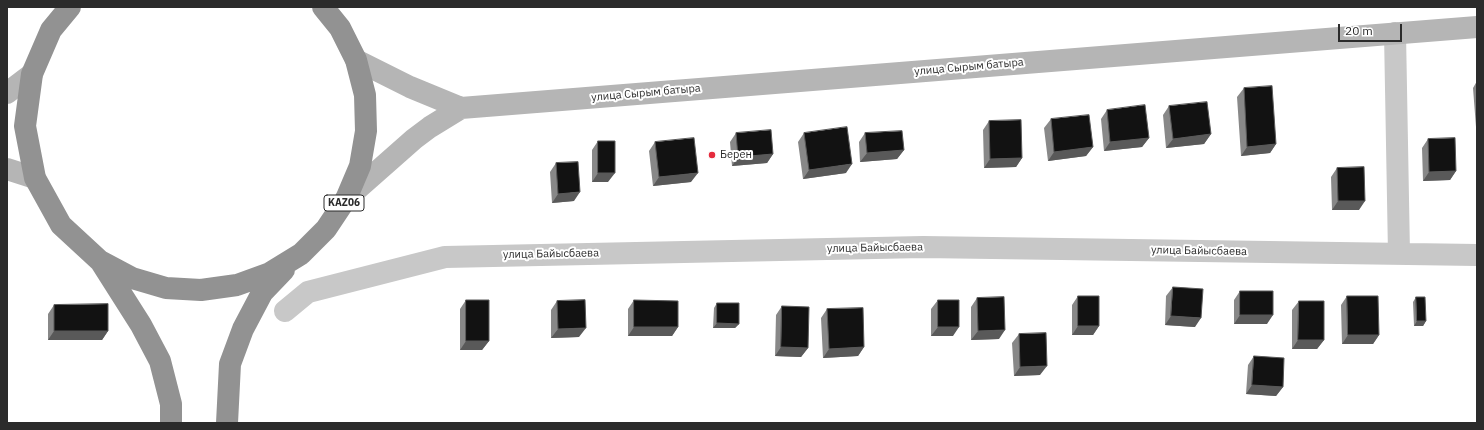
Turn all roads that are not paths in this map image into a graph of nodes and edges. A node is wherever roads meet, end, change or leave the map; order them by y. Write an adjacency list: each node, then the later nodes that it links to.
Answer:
1 (70, 7): 6 (highway, KАZ06)
2 (324, 7): 5 (highway, KАZ06)
3 (1477, 27): 4 (street, улица Сырым батыра)
4 (1395, 33): 8 (street, улица Сырым батыра); 13 (street)
5 (356, 60): 8 (street, улица Сырым батыра); 11 (highway, KАZ06)
6 (32, 74): 7 (street); 10 (highway, KАZ06)
7 (7, 93)
8 (461, 108): 11 (street, улица Сырым батыра)
9 (7, 169): 10 (street)
10 (35, 178): 15 (highway, KАZ06)
11 (346, 199): 12 (highway, KАZ06)
12 (301, 254): 15 (highway, KАZ06); 18 (highway, KАZ06)
13 (1399, 254): 14 (street, улица Байысбаева); 16 (street, улица Байысбаева)
14 (1477, 255)
15 (100, 261): 17 (highway, KАZ06)
16 (285, 311)
17 (171, 423)
18 (227, 423)

